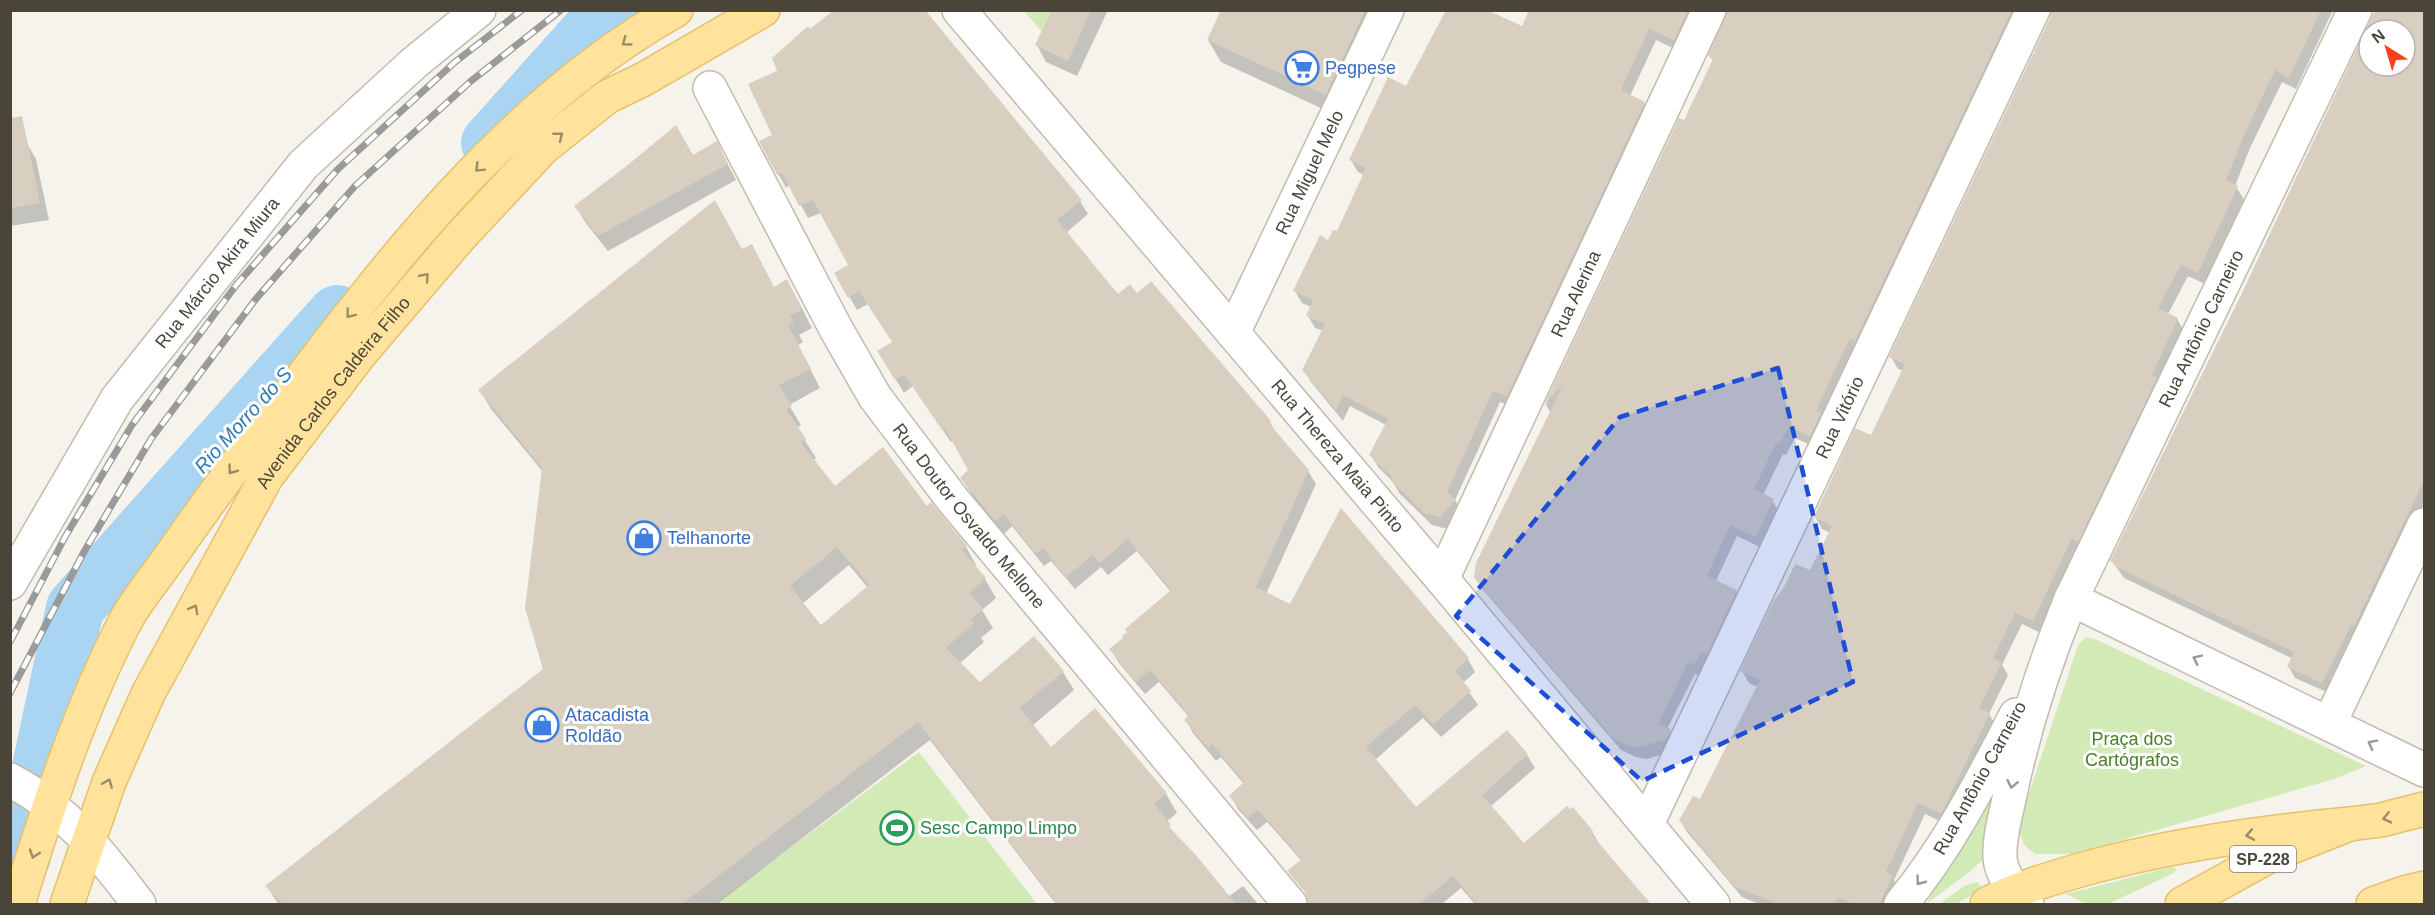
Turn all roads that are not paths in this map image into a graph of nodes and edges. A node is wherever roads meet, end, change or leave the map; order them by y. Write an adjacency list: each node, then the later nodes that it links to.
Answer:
1 (479, 10): 13 (street, Rua Márcio Akira Miura)
2 (676, 10): 19 (main road, Avenida Carlos Caldeira Filho, one-way to 19)
3 (763, 10): 23 (main road, Avenida Carlos Caldeira Filho, one-way to 3)
4 (959, 10): 10 (street, Rua Thereza Maia Pinto)
5 (1387, 10): 10 (street, Rua Miguel Melo)
6 (1709, 10): 12 (street, Rua Alerina)
7 (2033, 10): 21 (street, Rua Vitório)
8 (2355, 10): 14 (street, Rua Antônio Carneiro)
9 (710, 88): 29 (street, Rua Doutor Osvaldo Mellone)
10 (1233, 333): 12 (street, Rua Thereza Maia Pinto)
11 (2424, 525): 16 (street)
12 (1442, 579): 21 (street, Rua Thereza Maia Pinto)
13 (10, 583)
14 (2071, 599): 15 (street, Rua Antônio Carneiro); 16 (street, one-way to 14)
15 (2051, 647): 25 (street, Rua Antônio Carneiro, one-way to 25); 31 (street, Rua Antônio Carneiro, one-way to 31)
16 (2330, 722): 17 (street, one-way to 16)
17 (2424, 770)
18 (10, 780): 19 (street)
19 (50, 804): 23 (street); 26 (main road, Avenida Carlos Caldeira Filho, one-way to 26)
20 (2424, 809): 22 (main road, SP-228, one-way to 22)
21 (1647, 824): 30 (street, Rua Thereza Maia Pinto)
22 (2350, 824): 25 (main road, one-way to 25); 32 (main road, SP-228)
23 (88, 838): 27 (main road, Avenida Carlos Caldeira Filho); 28 (street)
24 (2412, 895): 33 (main road)
25 (2010, 900)
26 (18, 904)
27 (67, 904)
28 (139, 904)
29 (1290, 904)
30 (1713, 904)
31 (1901, 904)
32 (2182, 904)
33 (2373, 904)

